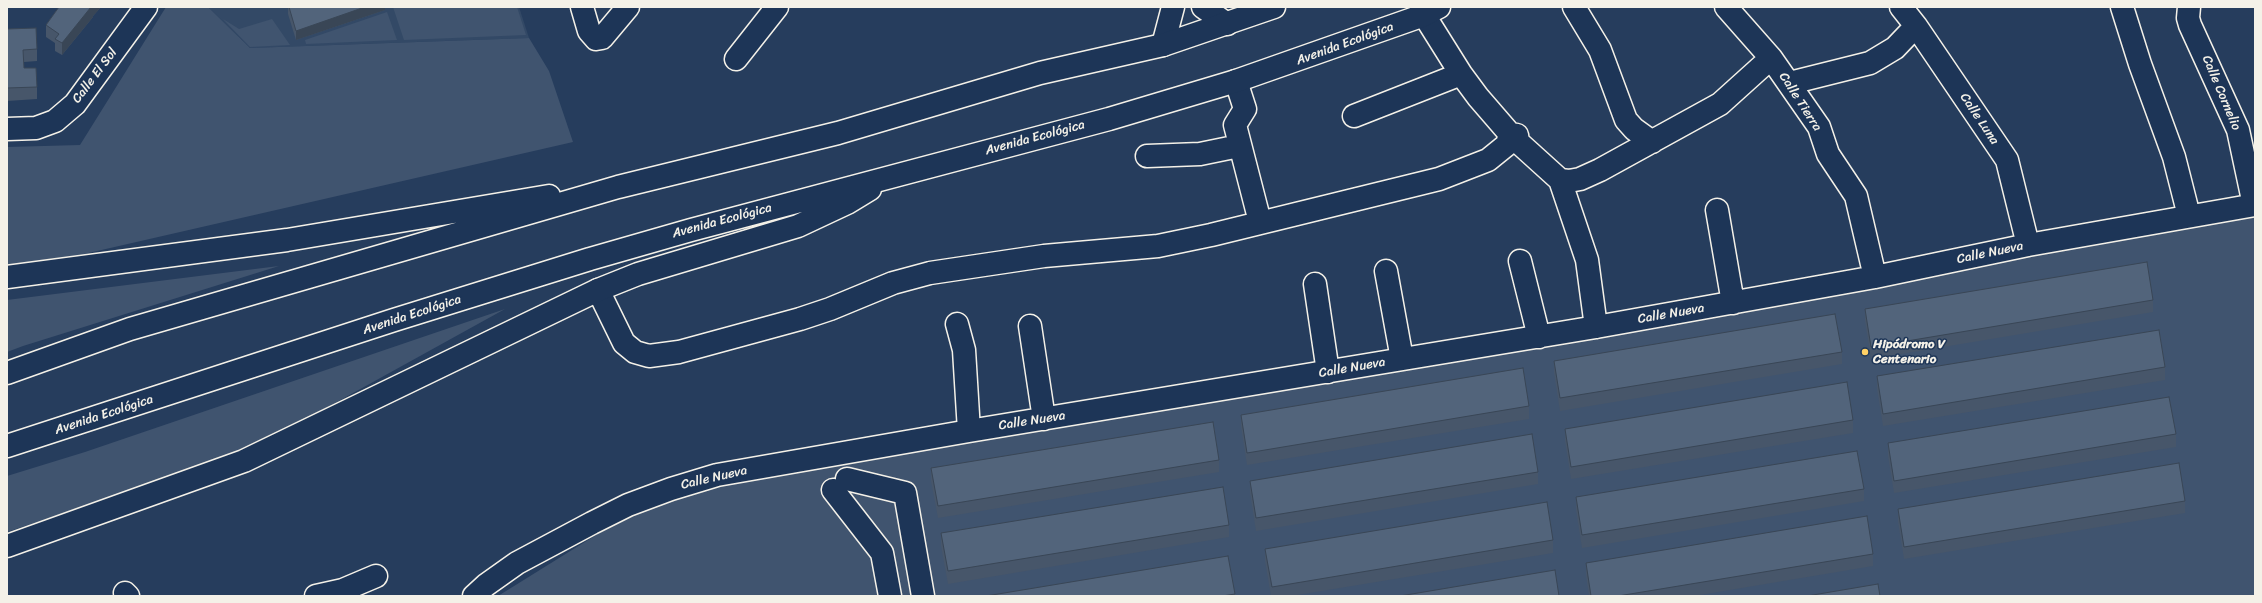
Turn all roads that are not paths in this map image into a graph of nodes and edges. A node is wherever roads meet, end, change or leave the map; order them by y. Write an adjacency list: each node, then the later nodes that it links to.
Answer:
1 (146, 7): 23 (street, Calle El Sol)
2 (582, 7): 3 (street)
3 (628, 7)
4 (777, 7): 18 (street)
5 (1173, 7): 16 (street)
6 (1203, 7): 14 (street)
7 (1274, 7): 14 (street)
8 (1574, 7): 25 (street)
9 (1726, 7): 17 (street, Calle Tierra)
10 (1901, 7): 15 (street, Calle Luna)
11 (2122, 7): 33 (street)
12 (2190, 7): 31 (street, Calle Cornelio)
13 (1432, 11): 19 (street); 20 (street, Avenida Ecológica)
14 (1227, 24): 16 (street)
15 (1916, 26): 21 (street); 35 (street, Calle Luna)
16 (1163, 46): 30 (street)
17 (1771, 58): 21 (street, Calle Tierra); 25 (street)
18 (736, 59)
19 (1461, 74): 22 (street); 24 (street)
20 (1236, 81): 26 (street); 28 (street, Avenida Ecológica)
21 (1790, 84): 39 (street, Calle Tierra)
22 (1354, 116)
23 (7, 129)
24 (1512, 140): 29 (street); 34 (street)
25 (1652, 142): 29 (street)
26 (1239, 146): 27 (street); 34 (street)
27 (1147, 156)
28 (892, 176): 41 (street); 52 (street, Avenida Ecológica)
29 (1560, 180): 45 (street)
30 (618, 187): 38 (street); 49 (street)
31 (2254, 205): 33 (street, Calle Nueva)
32 (1717, 210): 42 (street)
33 (2189, 216): 35 (street, Calle Nueva)
34 (1260, 222): 41 (street)
35 (2028, 245): 39 (street, Calle Nueva)
36 (1520, 261): 46 (street)
37 (1386, 271): 47 (street)
38 (7, 277)
39 (1875, 277): 42 (street, Calle Nueva)
40 (1315, 284): 48 (street)
41 (598, 290): 53 (street)
42 (1732, 303): 45 (street, Calle Nueva)
43 (957, 324): 51 (street)
44 (1030, 326): 50 (street)
45 (1596, 327): 46 (street, Calle Nueva)
46 (1539, 337): 47 (street, Calle Nueva)
47 (1402, 359): 48 (street, Calle Nueva)
48 (1328, 372): 50 (street, Calle Nueva)
49 (7, 373)
50 (1044, 419): 51 (street, Calle Nueva)
51 (969, 431): 56 (street, Calle Nueva)
52 (7, 446)
53 (7, 546)
54 (376, 576): 55 (street)
55 (316, 596)
56 (474, 596)
57 (890, 596): 58 (street)
58 (923, 596)

